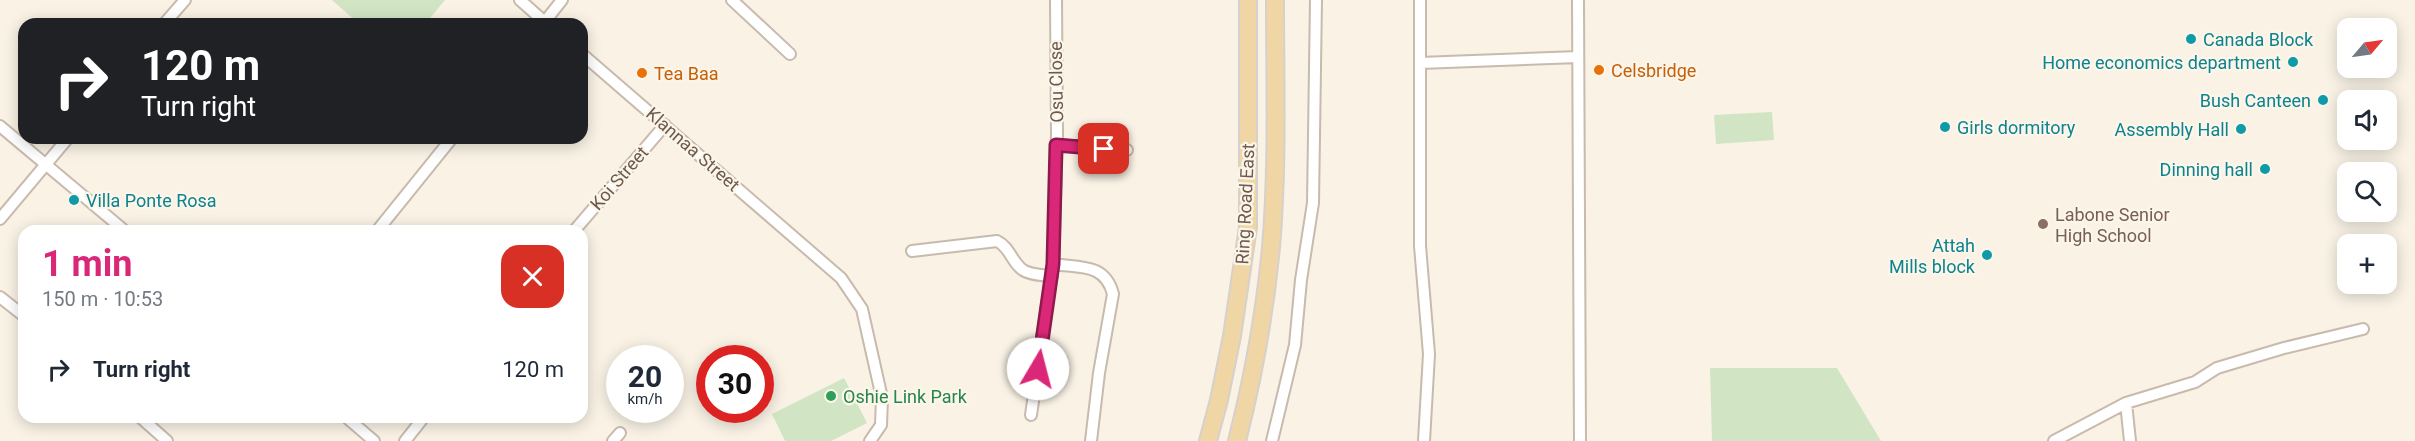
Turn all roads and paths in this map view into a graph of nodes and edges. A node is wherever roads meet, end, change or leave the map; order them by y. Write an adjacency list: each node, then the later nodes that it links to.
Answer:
1 (185, 0): 11 (street)
2 (520, 0): 12 (street)
3 (562, 0): 13 (street)
4 (732, 0): 14 (street)
5 (1056, 0): 24 (street, Osu Close)
6 (1248, 0): 47 (main road, Ring Road East)
7 (1275, 0): 48 (main road, Ring Road East)
8 (1316, 0): 49 (street)
9 (1420, 0): 17 (street)
10 (1578, 0): 15 (street)
11 (169, 18)
12 (540, 18)
13 (549, 18)
14 (790, 54)
15 (1578, 57): 17 (street); 51 (street)
16 (588, 59): 18 (street, Klannaa Street)
17 (1420, 63): 50 (street)
18 (665, 125): 30 (street, Koi Street); 45 (street, Klannaa Street)
19 (0, 126): 20 (street)
20 (18, 141)
21 (21, 144): 26 (street)
22 (63, 144): 26 (street)
23 (447, 144): 29 (street)
24 (1056, 145): 25 (street); 32 (street, Osu Close)
25 (1127, 150)
26 (46, 165): 27 (street); 28 (street)
27 (0, 219)
28 (118, 225)
29 (382, 225)
30 (579, 225)
31 (912, 251): 33 (street)
32 (1053, 264): 33 (street, Osu Close); 46 (street)
33 (1052, 276): 38 (street, Osu Close)
34 (0, 297): 35 (street)
35 (18, 311)
36 (2363, 329): 37 (street)
37 (2126, 403): 52 (street); 53 (street)
38 (1031, 415)
39 (147, 423): 42 (street)
40 (353, 423): 43 (street)
41 (419, 423): 44 (street)
42 (167, 441)
43 (374, 441)
44 (405, 441)
45 (870, 441)
46 (1091, 441)
47 (1208, 441)
48 (1237, 441)
49 (1272, 441)
50 (1424, 441)
51 (1580, 441)
52 (2054, 441)
53 (2130, 441)

